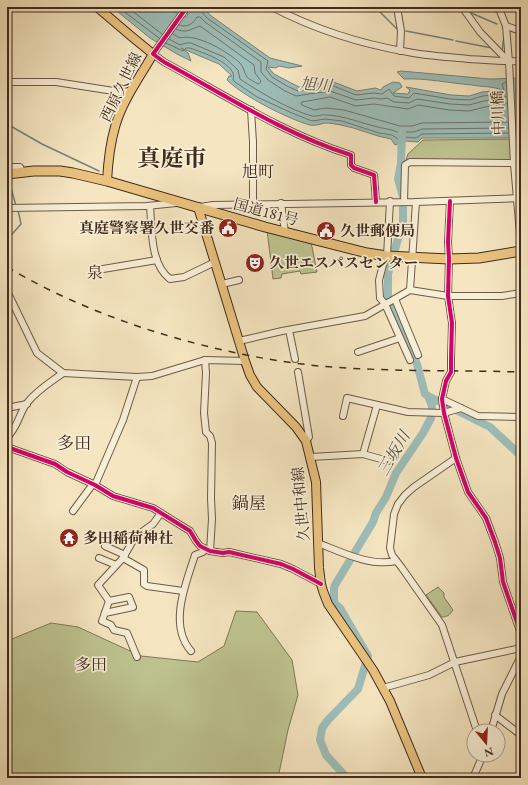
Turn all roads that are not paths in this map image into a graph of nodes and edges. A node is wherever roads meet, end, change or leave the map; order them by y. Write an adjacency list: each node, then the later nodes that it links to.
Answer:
1 (97, 7): 11 (main road, 西原久世線)
2 (187, 7): 11 (street)
3 (272, 7): 7 (street)
4 (398, 7): 10 (street)
5 (462, 7): 12 (street)
6 (495, 7): 8 (street)
7 (278, 9): 10 (street)
8 (506, 26): 9 (street); 12 (street, 中川橋)
9 (521, 31)
10 (400, 51): 12 (street)
11 (153, 54): 15 (main road, 西原久世線); 16 (street)
12 (509, 62): 13 (street); 18 (street, 中川橋)
13 (521, 62)
14 (7, 82): 15 (street)
15 (131, 91): 22 (main road, 西原久世線)
16 (251, 110): 26 (street); 31 (street)
17 (521, 163): 18 (street)
18 (514, 164): 23 (street, 中川橋); 28 (street)
19 (7, 167): 20 (street)
20 (22, 172): 21 (highway, 国道181号); 22 (highway, 国道181号)
21 (7, 174)
22 (107, 182): 25 (highway, 国道181号)
23 (518, 198): 24 (street); 37 (street, 中川橋)
24 (450, 201): 29 (street); 41 (street)
25 (179, 202): 32 (street); 33 (highway, 国道181号)
26 (376, 202): 27 (street); 30 (street)
27 (393, 202): 28 (street); 39 (street)
28 (404, 202): 29 (street)
29 (416, 202): 40 (street)
30 (281, 203): 31 (street); 36 (street)
31 (253, 204): 35 (street)
32 (150, 206): 34 (street); 42 (street)
33 (198, 207): 35 (highway, 国道181号); 43 (main road, 久世中和線)
34 (7, 208)
35 (212, 208): 36 (highway, 国道181号)
36 (285, 232): 39 (highway, 国道181号)
37 (521, 246)
38 (521, 251): 41 (highway, 国道181号)
39 (392, 256): 40 (highway, 国道181号); 52 (street)
40 (413, 256): 41 (highway, 国道181号); 47 (street)
41 (449, 259): 50 (street)
42 (157, 260): 43 (street); 44 (street)
43 (215, 262): 46 (main road, 久世中和線)
44 (97, 270)
45 (239, 280): 46 (street)
46 (222, 284): 55 (main road, 久世中和線)
47 (410, 290): 50 (street); 51 (street)
48 (7, 291): 63 (street)
49 (521, 293): 50 (street)
50 (448, 296): 65 (street)
51 (394, 299): 52 (street); 57 (street)
52 (386, 304): 53 (street); 54 (street)
53 (289, 330): 55 (street); 58 (street)
54 (400, 338): 56 (street); 60 (street)
55 (239, 341): 61 (main road, 久世中和線)
56 (358, 352)
57 (418, 355)
58 (295, 359)
59 (205, 360): 61 (street); 64 (street); 85 (street)
60 (410, 360)
61 (244, 361): 74 (main road, 久世中和線)
62 (298, 372): 74 (street)
63 (64, 373): 64 (street); 66 (street)
64 (137, 377): 80 (street)
65 (442, 399): 69 (street); 70 (street)
66 (27, 404): 68 (street); 73 (street)
67 (377, 405): 70 (street); 71 (street); 76 (street)
68 (7, 408)
69 (461, 408): 70 (street); 72 (street)
70 (444, 413): 78 (street)
71 (343, 416)
72 (521, 417)
73 (7, 437)
74 (306, 441): 77 (main road, 久世中和線)
75 (7, 447): 80 (street)
76 (363, 454): 77 (street); 79 (street)
77 (311, 458): 83 (main road, 久世中和線)
78 (456, 458): 88 (street); 94 (street)
79 (388, 461)
80 (94, 484): 81 (street); 82 (street)
81 (73, 511)
82 (161, 513): 85 (street); 86 (street)
83 (318, 543): 88 (street); 90 (main road, 久世中和線)
84 (105, 546): 86 (street)
85 (207, 549): 90 (street); 91 (street)
86 (124, 556): 89 (street); 91 (street)
87 (99, 558): 89 (street)
88 (396, 561): 98 (street)
89 (116, 565): 92 (street)
90 (321, 584): 99 (main road, 久世中和線)
91 (183, 591): 95 (street)
92 (109, 601): 93 (street); 93 (street)
93 (104, 613): 97 (street)
94 (521, 648): 98 (street)
95 (191, 650)
96 (521, 656): 100 (street)
97 (138, 657)
98 (455, 662): 99 (street); 101 (street)
99 (384, 688): 105 (main road, 久世中和線)
100 (495, 715): 102 (street); 103 (street)
101 (474, 723)
102 (492, 723)
103 (521, 733)
104 (480, 763): 106 (street)
105 (422, 778)
106 (473, 778)

